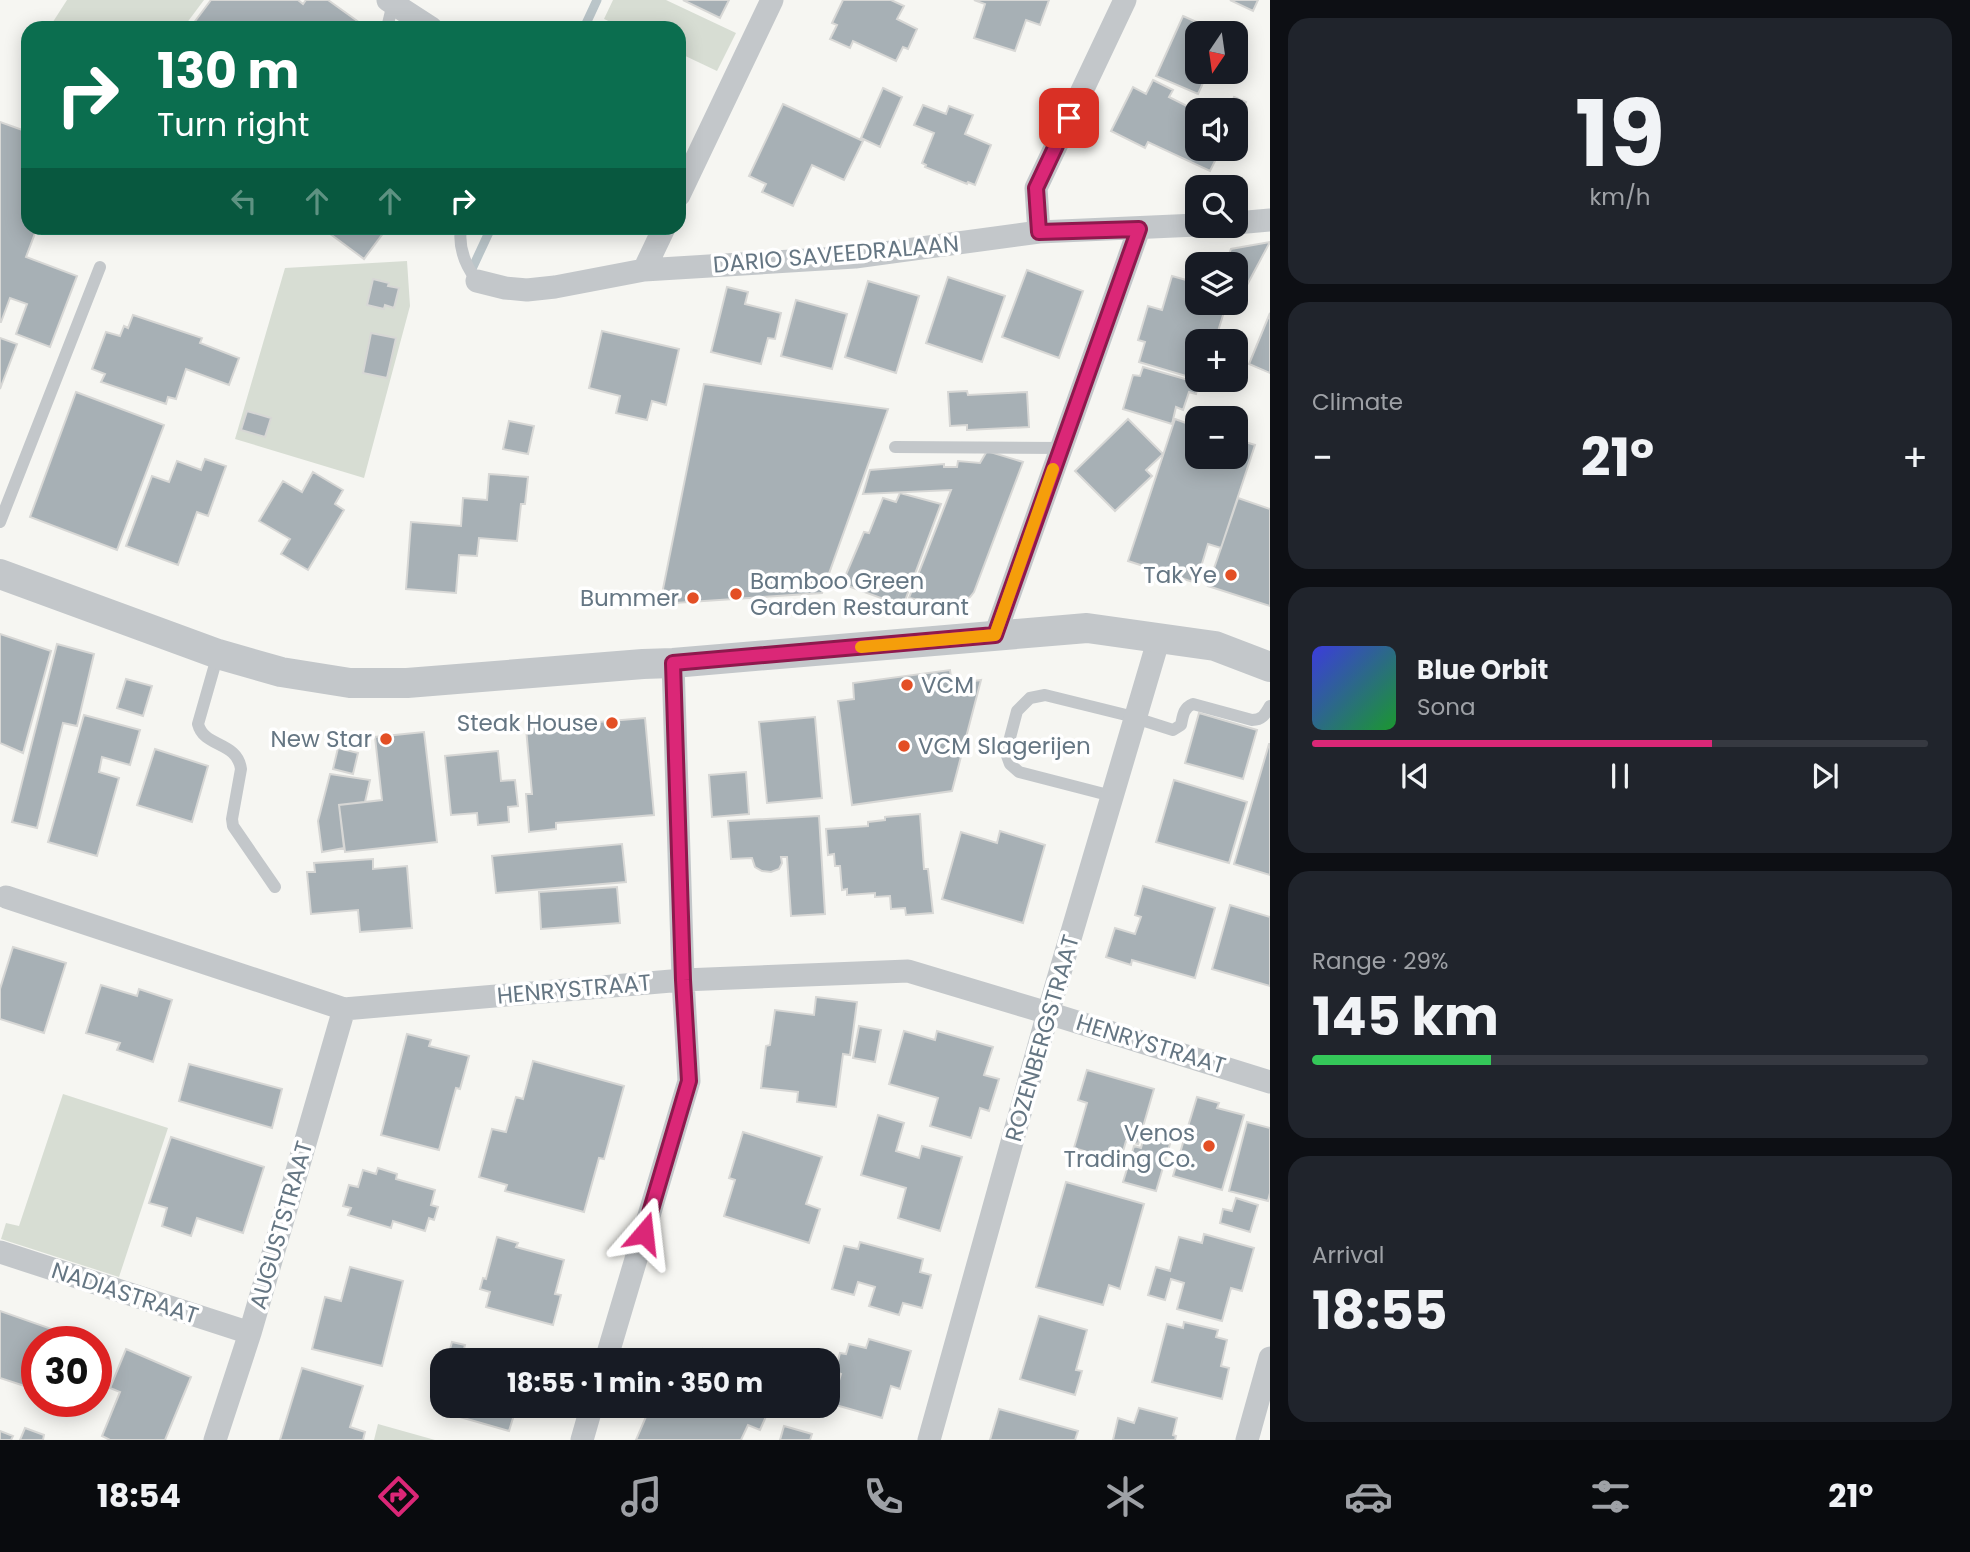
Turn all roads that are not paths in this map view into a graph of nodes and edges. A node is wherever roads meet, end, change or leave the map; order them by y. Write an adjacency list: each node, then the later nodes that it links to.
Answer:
1 (772, 0): 6 (street)
2 (1125, 0): 11 (street)
3 (391, 2): 4 (lane); 5 (street)
4 (388, 21)
5 (420, 21)
6 (686, 180)
7 (1270, 220): 8 (street)
8 (1248, 222)
9 (1185, 226): 10 (street, DARIO SAVEEDRALAAN)
10 (1139, 229): 11 (street, DARIO SAVEEDRALAAN); 18 (street)
11 (1039, 232): 15 (street, DARIO SAVEEDRALAAN)
12 (461, 235): 16 (lane)
13 (660, 235): 15 (street)
14 (100, 267): 19 (lane)
15 (643, 270): 16 (street, DARIO SAVEEDRALAAN)
16 (477, 281)
17 (895, 447): 18 (lane)
18 (1060, 448): 21 (street)
19 (0, 522)
20 (0, 574): 23 (street)
21 (995, 635): 22 (street); 24 (street)
22 (1158, 638): 25 (street); 27 (street, ROZENBERGSTRAAT)
23 (218, 654): 24 (street); 29 (lane)
24 (673, 663): 31 (street)
25 (1270, 667)
26 (1270, 706): 27 (lane)
27 (1135, 717): 28 (street, ROZENBERGSTRAAT); 28 (lane)
28 (1112, 796): 33 (street, ROZENBERGSTRAAT)
29 (275, 887)
30 (6, 897): 32 (street, HENRYSTRAAT)
31 (683, 980): 32 (street, HENRYSTRAAT); 33 (street, HENRYSTRAAT); 37 (street)
32 (344, 1009): 36 (street, AUGUSTSTRAAT)
33 (1048, 1013): 34 (street, HENRYSTRAAT); 42 (street, ROZENBERGSTRAAT)
34 (1270, 1082)
35 (0, 1252): 36 (street, NADIASTRAAT)
36 (250, 1333): 40 (street, AUGUSTSTRAAT)
37 (610, 1348)
38 (1270, 1358): 43 (street)
39 (588, 1418): 41 (street)
40 (215, 1440)
41 (582, 1440)
42 (929, 1440)
43 (1247, 1440)

